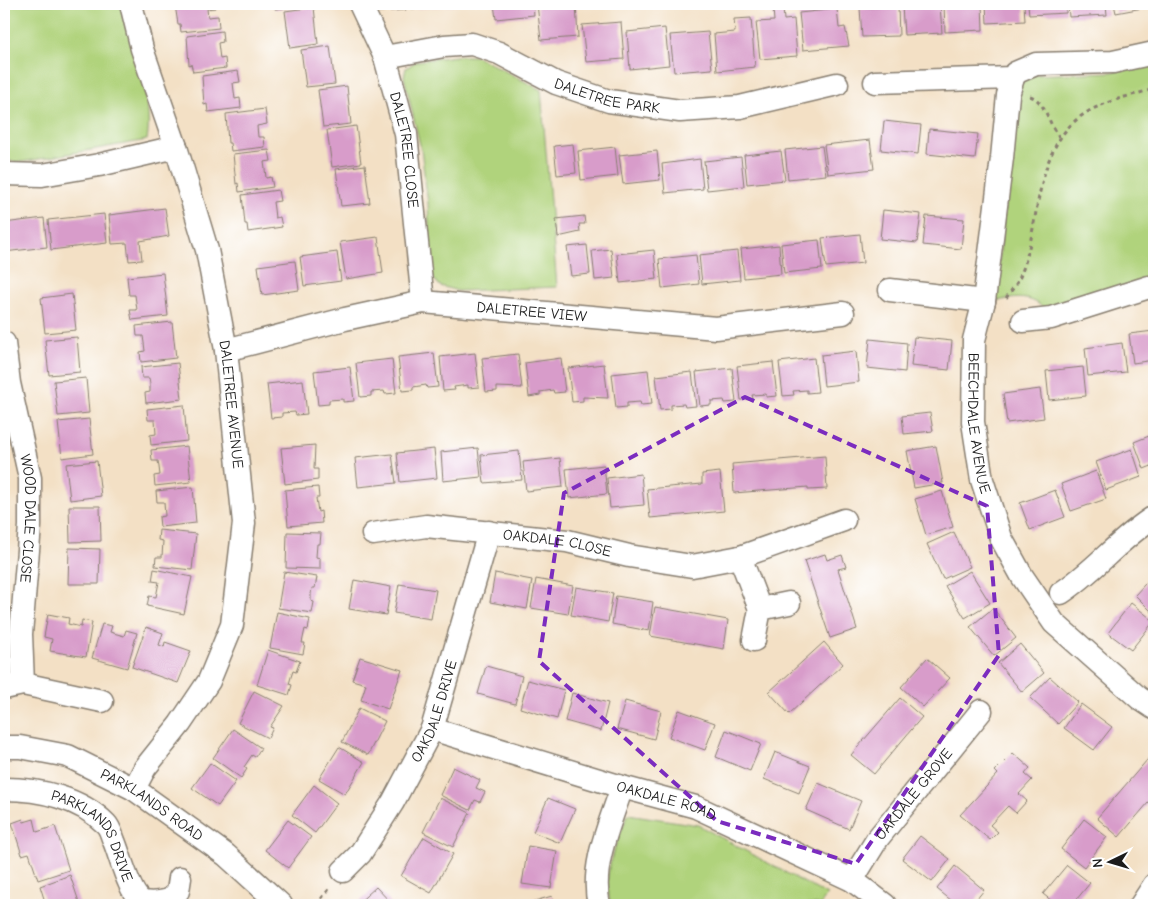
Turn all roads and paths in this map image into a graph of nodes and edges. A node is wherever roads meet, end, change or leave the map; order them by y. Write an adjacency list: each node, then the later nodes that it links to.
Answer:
1 (131, 4): 10 (street, DALETREE AVENUE)
2 (360, 4): 4 (street, DALETREE CLOSE)
3 (1154, 53): 7 (street)
4 (385, 57): 6 (street, DALETREE PARK); 14 (street, DALETREE CLOSE)
5 (875, 82): 7 (street)
6 (837, 84)
7 (1018, 86): 9 (path); 15 (street, BEECHDALE AVENUE)
8 (1154, 89): 9 (path)
9 (1059, 137): 15 (path)
10 (176, 147): 11 (street); 19 (street, DALETREE AVENUE)
11 (4, 174)
12 (1154, 288): 17 (street)
13 (890, 290): 15 (street)
14 (423, 302): 16 (street, DALETREE VIEW); 19 (street, DALETREE VIEW)
15 (993, 302): 32 (street, BEECHDALE AVENUE)
16 (843, 313)
17 (1023, 321)
18 (4, 343): 20 (street, WOOD DALE CLOSE)
19 (226, 350): 38 (street, DALETREE AVENUE)
20 (6, 383): 30 (street, WOOD DALE CLOSE)
21 (1154, 517): 26 (street)
22 (844, 520): 25 (street, OAKDALE CLOSE)
23 (489, 532): 24 (street, OAKDALE CLOSE); 25 (street, OAKDALE CLOSE); 34 (street, OAKDALE DRIVE)
24 (373, 534)
25 (740, 557): 28 (street)
26 (1061, 592)
27 (789, 603): 28 (street)
28 (760, 609): 29 (street)
29 (754, 640)
30 (13, 686): 31 (street, WOOD DALE CLOSE)
31 (102, 701)
32 (1154, 708)
33 (981, 711): 41 (street, OAKDALE GROVE)
34 (432, 729): 36 (street, OAKDALE ROAD); 39 (street, OAKDALE DRIVE)
35 (4, 747): 38 (street, PARKLANDS ROAD)
36 (622, 787): 41 (street, OAKDALE ROAD); 45 (street)
37 (4, 790): 40 (street, PARKLANDS DRIVE)
38 (134, 790): 43 (street, PARKLANDS ROAD)
39 (339, 877): 44 (path)
40 (180, 878)
41 (852, 880): 46 (street, OAKDALE ROAD)
42 (1154, 885): 47 (street)
43 (281, 905)
44 (316, 905)
45 (599, 905)
46 (885, 905)
47 (1141, 905)

